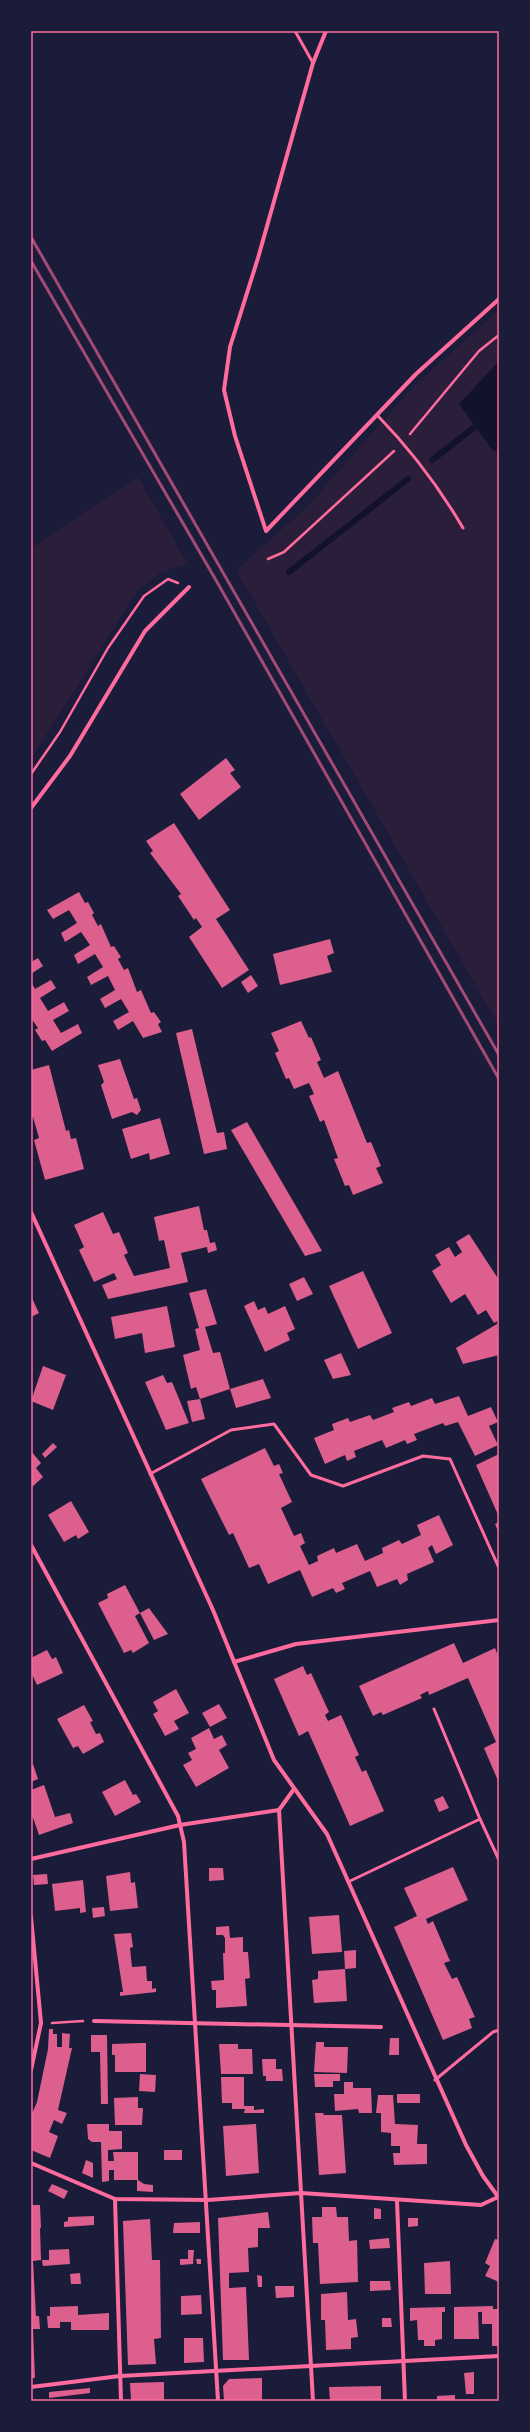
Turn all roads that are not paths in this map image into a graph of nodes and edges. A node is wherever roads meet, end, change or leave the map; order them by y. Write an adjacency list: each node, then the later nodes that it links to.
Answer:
1 (295, 31): 3 (lane)
2 (326, 31): 3 (street)
3 (313, 63): 5 (street)
4 (499, 299): 5 (street)
5 (378, 416): 6 (lane)
6 (463, 528)
7 (189, 587): 8 (street)
8 (31, 808)
9 (31, 1212): 10 (street)
10 (150, 1474): 12 (lane); 14 (street)
11 (31, 1546): 19 (street)
12 (499, 1568)
13 (499, 1620): 14 (street)
14 (234, 1662): 16 (street)
15 (434, 1709): 18 (lane)
16 (294, 1789): 17 (street); 22 (street)
17 (279, 1810): 19 (street); 26 (street)
18 (480, 1819): 21 (lane); 22 (lane)
19 (180, 1825): 20 (street); 25 (street)
20 (31, 1859)
21 (499, 1860)
22 (348, 1882): 30 (street)
23 (31, 1917): 29 (street)
24 (94, 2021): 25 (street)
25 (196, 2023): 26 (street); 35 (street)
26 (290, 2024): 27 (street); 32 (street)
27 (381, 2027)
28 (499, 2030): 30 (lane)
29 (31, 2070)
30 (435, 2080): 33 (street)
31 (31, 2163): 34 (street)
32 (301, 2194): 35 (street); 36 (street); 39 (street)
33 (498, 2197): 36 (street)
34 (115, 2199): 35 (street); 41 (street)
35 (208, 2200): 40 (street)
36 (397, 2201): 38 (street)
37 (499, 2356): 38 (street)
38 (402, 2361): 39 (street); 46 (street)
39 (311, 2365): 40 (street); 45 (street)
40 (216, 2370): 41 (street); 44 (street)
41 (120, 2376): 42 (street); 43 (street)
42 (31, 2387)
43 (121, 2401)
44 (218, 2401)
45 (313, 2401)
46 (405, 2401)

